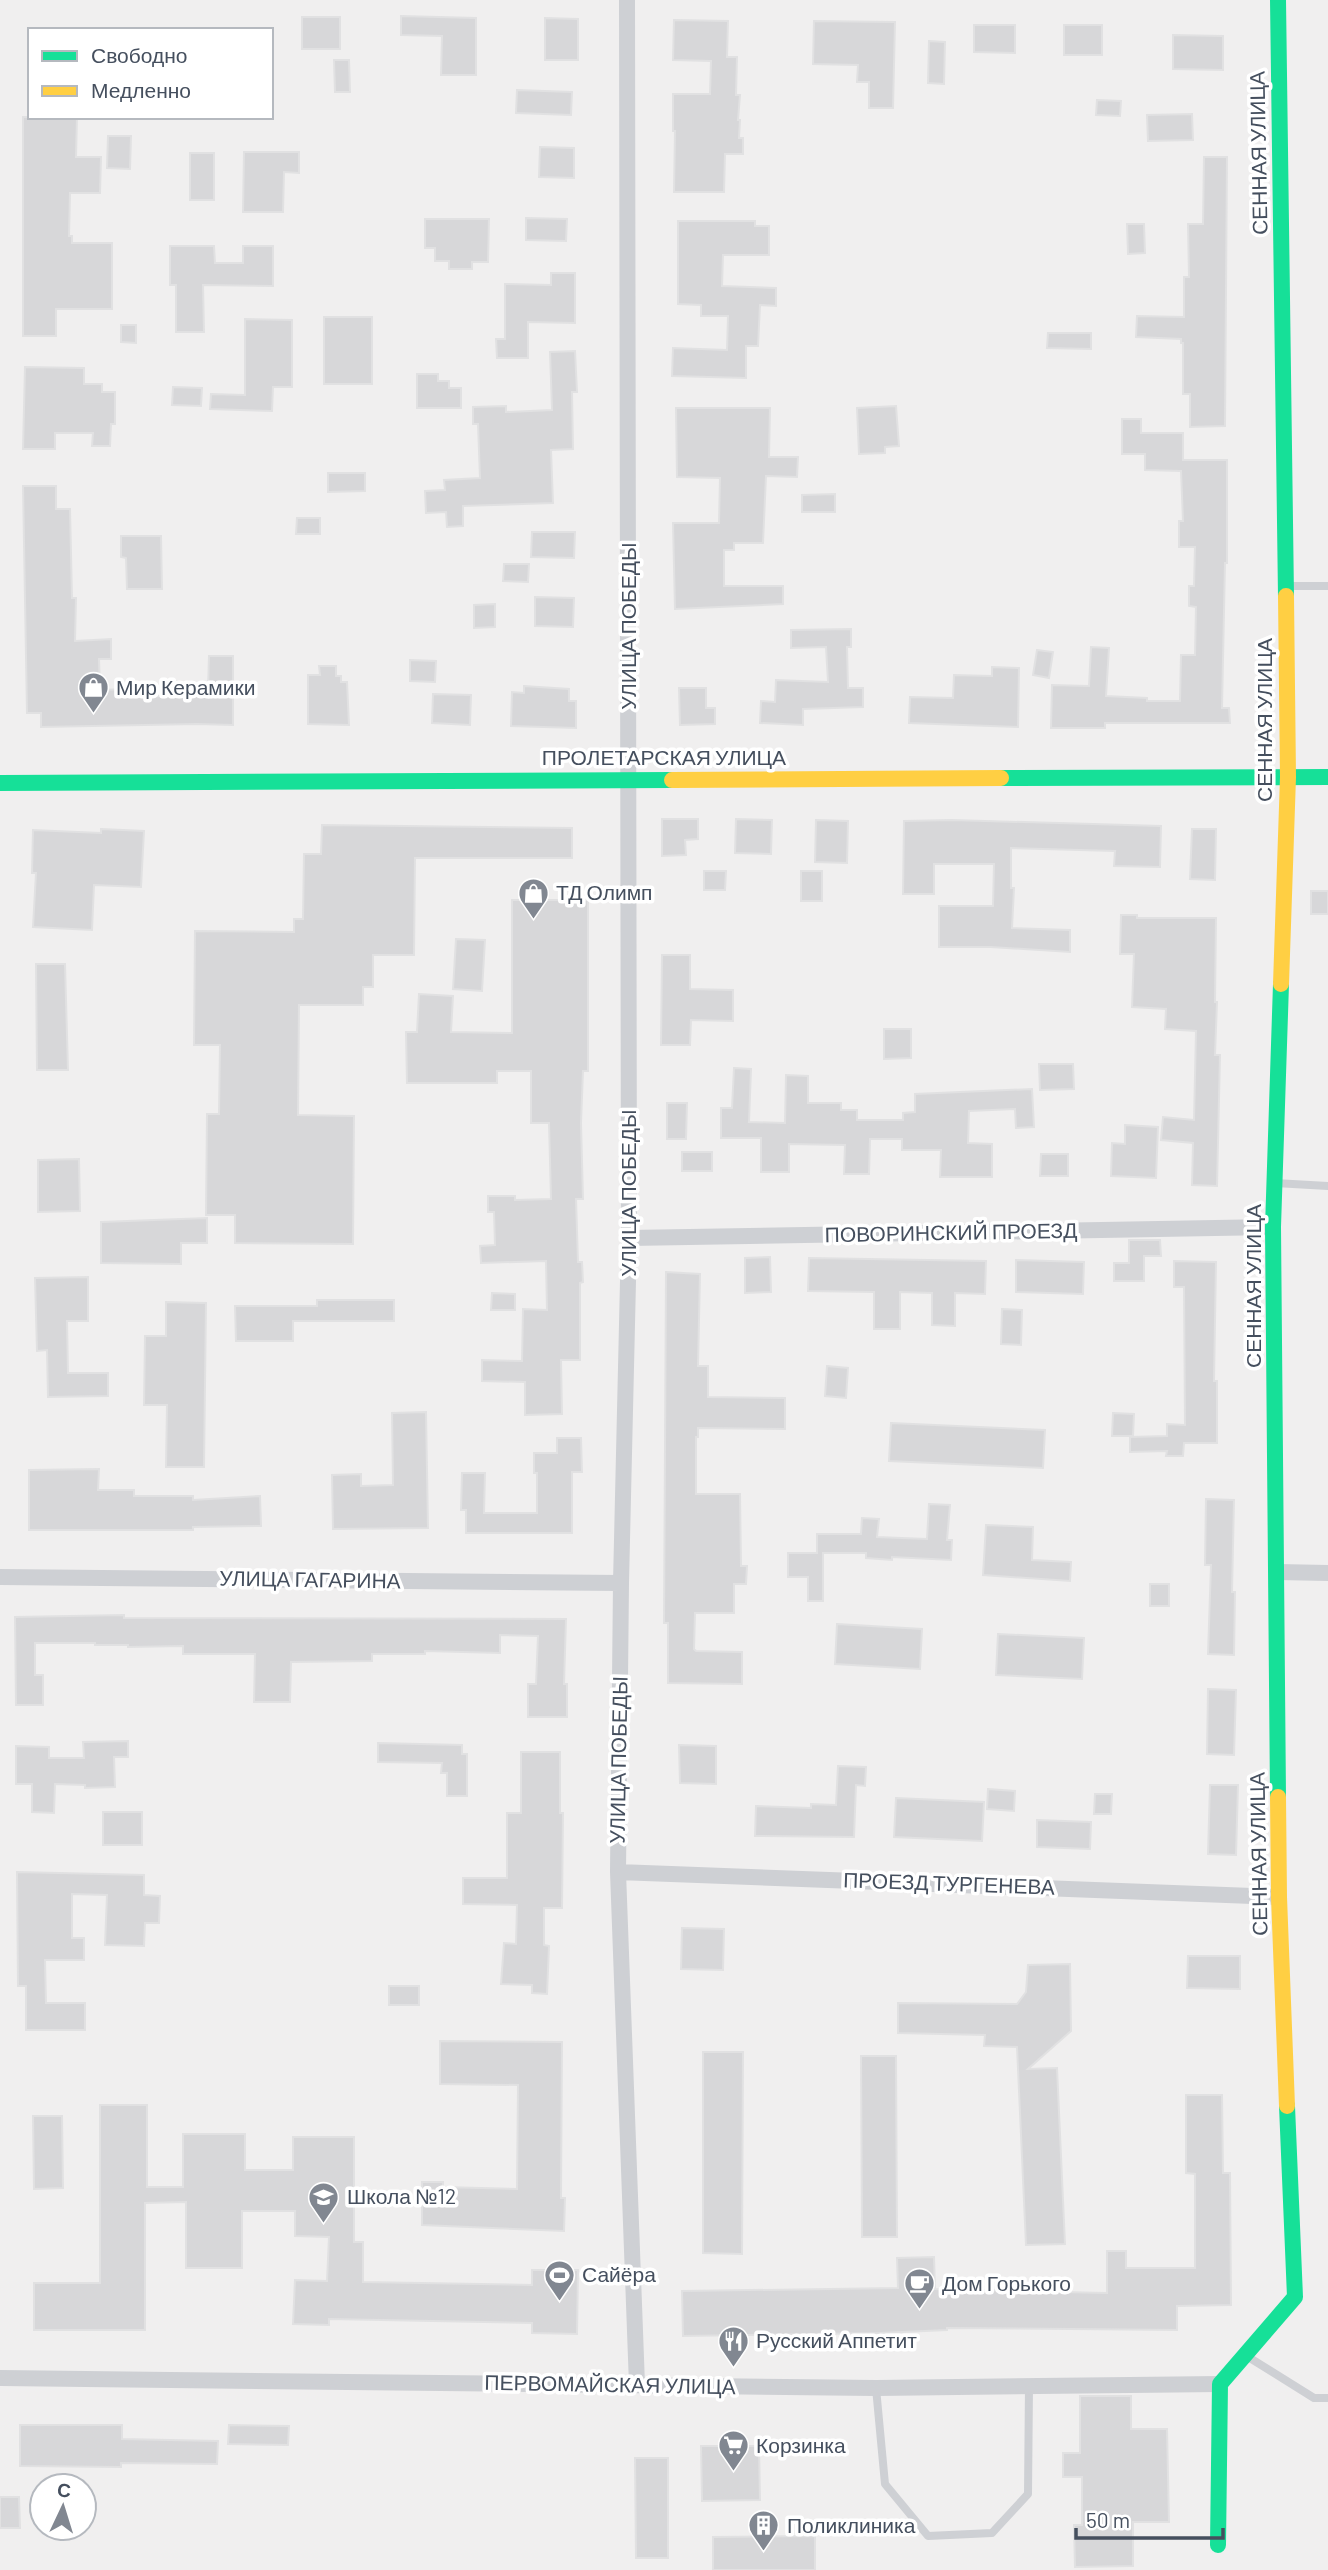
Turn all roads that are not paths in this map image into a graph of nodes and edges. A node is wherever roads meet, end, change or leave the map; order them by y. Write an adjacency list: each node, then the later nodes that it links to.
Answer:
1 (627, 0): 7 (street, УЛИЦА ПОБЕДЫ)
2 (1278, 0): 3 (street, СЕННАЯ УЛИЦА)
3 (1285, 586): 4 (lane); 5 (street, СЕННАЯ УЛИЦА)
4 (1328, 586)
5 (1288, 777): 6 (street, ПРОЛЕТАРСКАЯ УЛИЦА); 7 (street, ПРОЛЕТАРСКАЯ УЛИЦА); 9 (street, СЕННАЯ УЛИЦА)
6 (1328, 777)
7 (629, 779): 8 (street, ПРОЛЕТАРСКАЯ УЛИЦА); 12 (street, УЛИЦА ПОБЕДЫ)
8 (0, 783)
9 (1275, 1183): 10 (lane); 11 (street, СЕННАЯ УЛИЦА)
10 (1328, 1186)
11 (1273, 1227): 12 (street, ПОВОРИНСКИЙ ПРОЕЗД); 13 (street, СЕННАЯ УЛИЦА)
12 (629, 1238): 16 (street, УЛИЦА ПОБЕДЫ)
13 (1277, 1572): 14 (street); 18 (street, СЕННАЯ УЛИЦА)
14 (1328, 1573)
15 (0, 1577): 16 (street, УЛИЦА ГАГАРИНА)
16 (621, 1583): 17 (street, УЛИЦА ПОБЕДЫ)
17 (618, 1872): 18 (street, ПРОЕЗД ТУРГЕНЕВА); 22 (street, УЛИЦА ПОБЕДЫ)
18 (1279, 1897): 19 (street, СЕННАЯ УЛИЦА)
19 (1245, 2355): 21 (street, СЕННАЯ УЛИЦА); 25 (lane)
20 (0, 2378): 22 (street, ПЕРВОМАЙСКАЯ УЛИЦА)
21 (1220, 2384): 23 (street, ПЕРВОМАЙСКАЯ УЛИЦА); 26 (street)
22 (637, 2385): 24 (street, ПЕРВОМАЙСКАЯ УЛИЦА)
23 (1029, 2386): 24 (street, ПЕРВОМАЙСКАЯ УЛИЦА); 24 (lane)
24 (876, 2388)
25 (1328, 2398)
26 (1218, 2545)

